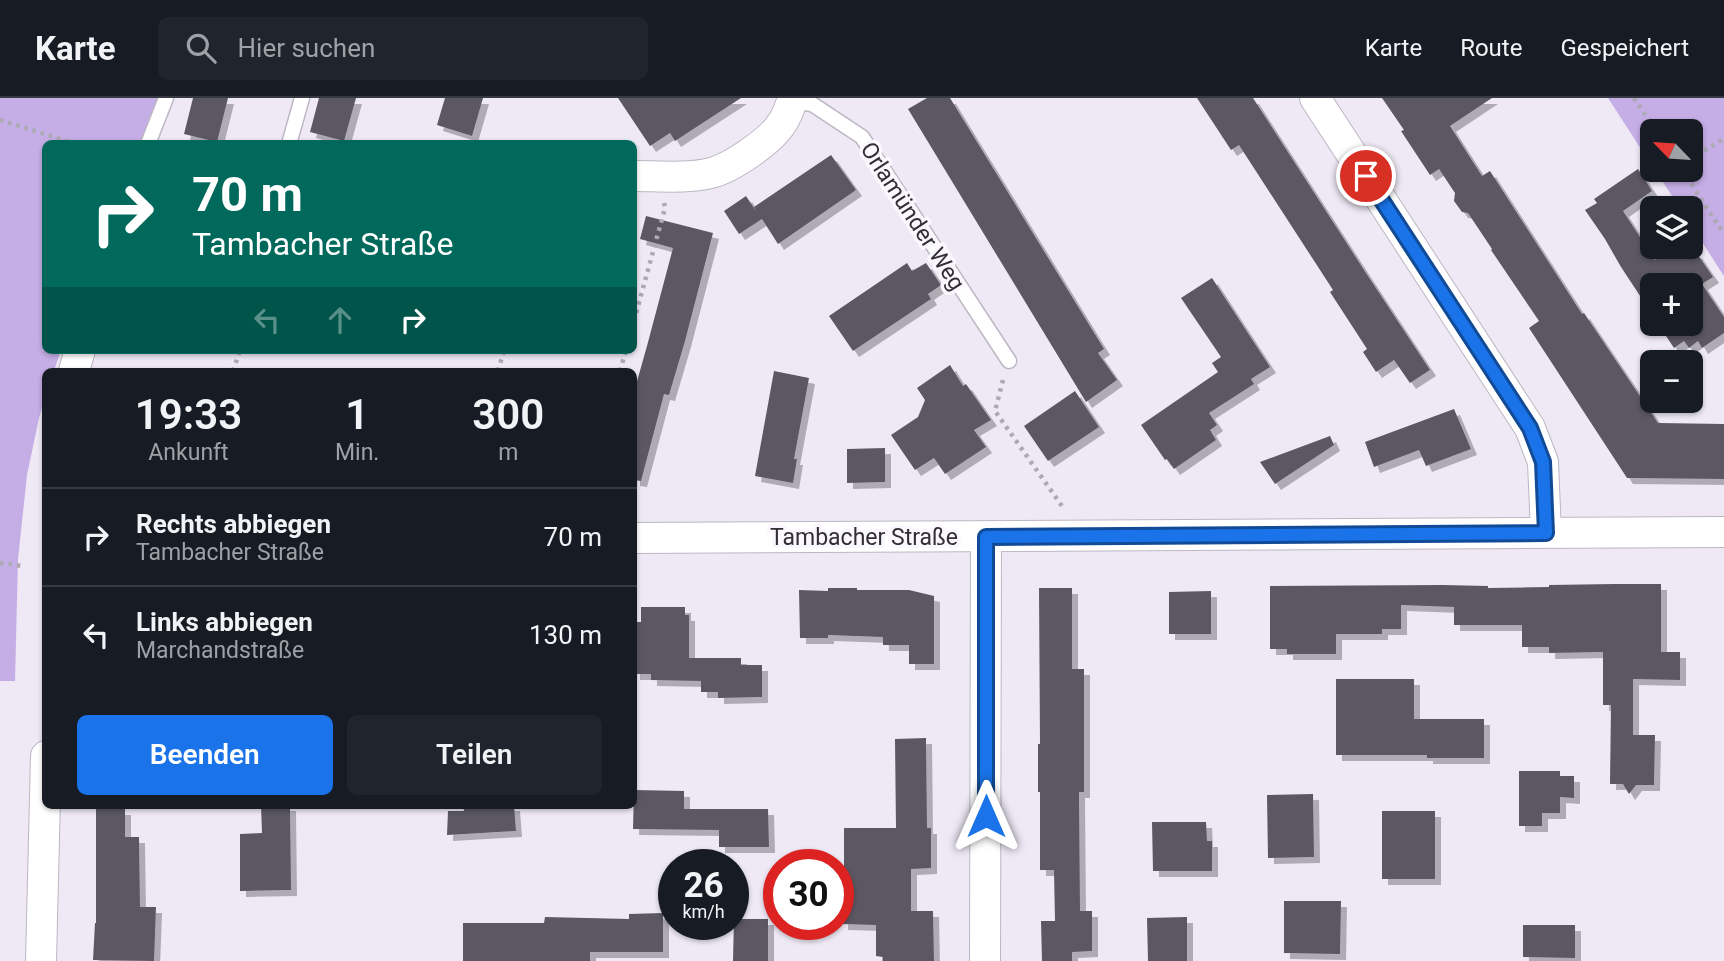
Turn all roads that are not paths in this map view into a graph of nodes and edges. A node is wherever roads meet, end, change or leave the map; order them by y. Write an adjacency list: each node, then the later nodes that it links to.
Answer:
1 (166, 98): 5 (lane)
2 (302, 98): 6 (lane)
3 (1315, 98): 10 (street)
4 (792, 99): 7 (street, Orlamünder Weg); 8 (lane, Orlamünder Weg)
5 (150, 140)
6 (290, 140)
7 (637, 176)
8 (1009, 361)
9 (1724, 532): 10 (street, Tambacher Straße)
10 (1546, 533): 11 (street, Tambacher Straße)
11 (986, 537): 12 (street, Tambacher Straße); 15 (street)
12 (637, 538)
13 (45, 809): 14 (street)
14 (41, 961)
15 (985, 961)

